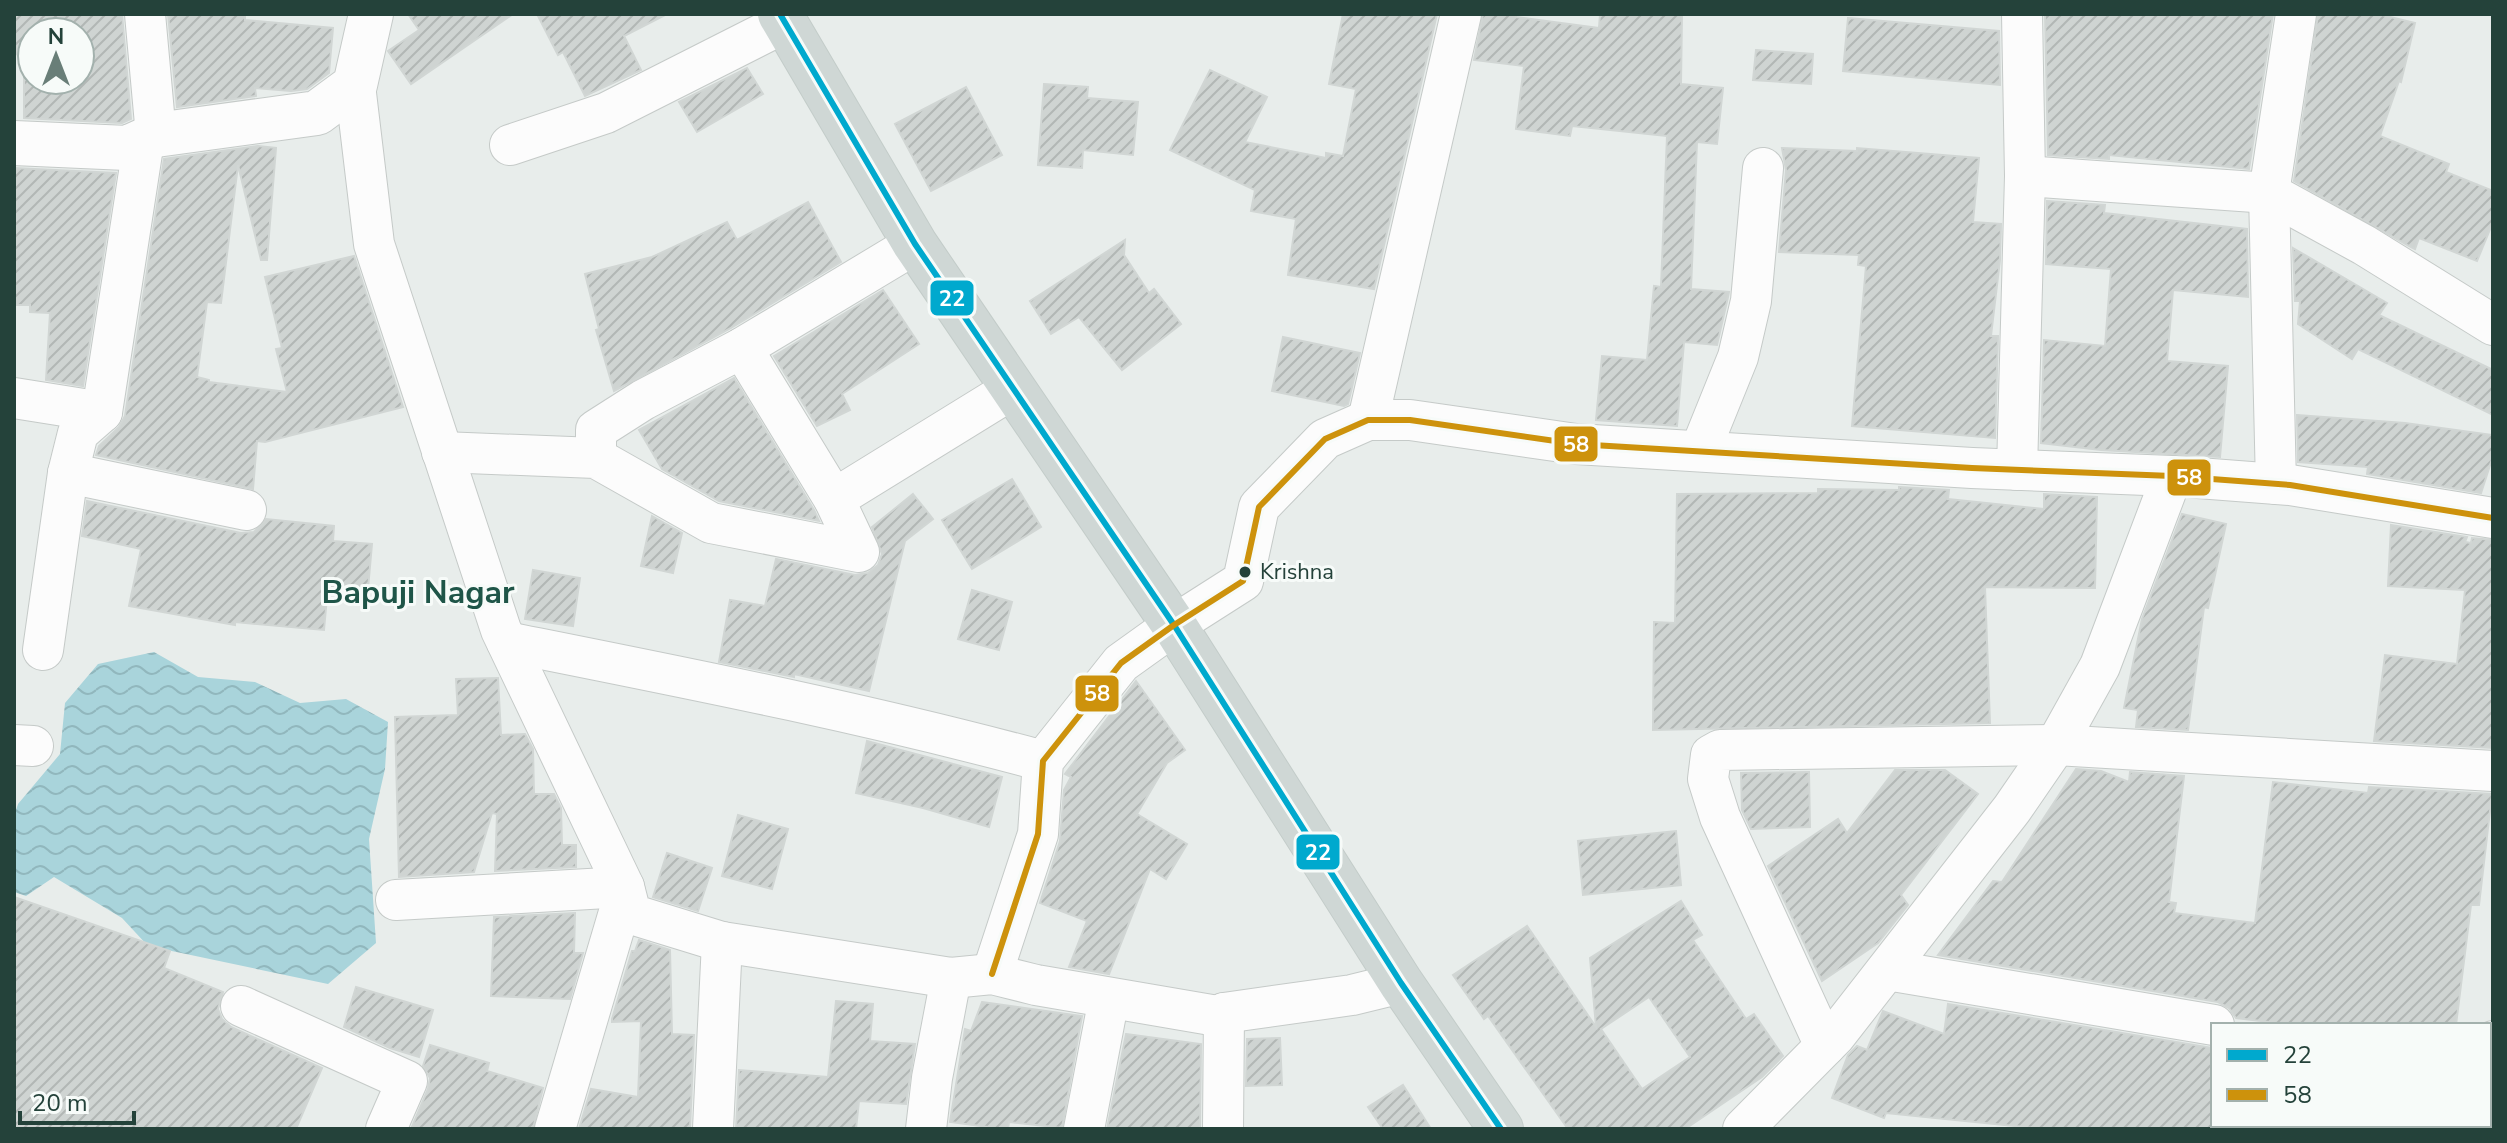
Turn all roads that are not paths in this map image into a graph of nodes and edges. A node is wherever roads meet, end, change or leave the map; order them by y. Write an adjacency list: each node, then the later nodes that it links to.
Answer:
1 (145, 14): 8 (street)
2 (371, 14): 7 (street)
3 (1461, 14): 20 (street)
4 (2022, 14): 12 (street)
5 (2296, 14): 13 (street)
6 (782, 18): 10 (street); 14 (main road)
7 (355, 85): 8 (street); 22 (street)
8 (150, 138): 9 (street); 19 (street)
9 (14, 143)
10 (510, 145)
11 (1763, 168): 21 (street)
12 (2025, 176): 13 (street); 24 (street)
13 (2269, 193): 15 (street); 27 (street)
14 (915, 244): 16 (street); 17 (main road)
15 (2493, 325)
16 (742, 348): 23 (street); 28 (street)
17 (1014, 388): 28 (street); 31 (main road)
18 (14, 398): 19 (street)
19 (102, 412): 25 (street)
20 (1368, 420): 21 (street); 31 (street)
21 (1700, 451): 24 (street)
22 (442, 452): 23 (street); 32 (street)
23 (596, 458): 28 (street)
24 (2017, 470): 26 (street)
25 (68, 473): 29 (street); 33 (street)
26 (2172, 476): 27 (street); 34 (street)
27 (2276, 484): 30 (street)
28 (834, 499)
29 (246, 510)
30 (2493, 518)
31 (1174, 625): 35 (street); 43 (main road)
32 (507, 642): 35 (street); 37 (street)
33 (43, 650)
34 (2056, 745): 36 (street); 40 (street); 48 (street)
35 (1043, 761): 41 (street)
36 (2493, 771)
37 (625, 890): 38 (street); 39 (street); 50 (street)
38 (396, 900)
39 (722, 942): 42 (street); 51 (street)
40 (1887, 970): 47 (street); 48 (street)
41 (992, 974): 42 (street); 44 (street)
42 (951, 978): 52 (street)
43 (1401, 983): 46 (street); 55 (main road)
44 (1109, 998): 46 (street); 53 (street)
45 (241, 1006): 49 (street)
46 (1224, 1013): 54 (street)
47 (2211, 1024)
48 (1825, 1046): 56 (street)
49 (386, 1129)
50 (555, 1129)
51 (713, 1129)
52 (926, 1129)
53 (1084, 1129)
54 (1223, 1129)
55 (1501, 1129)
56 (1743, 1129)

